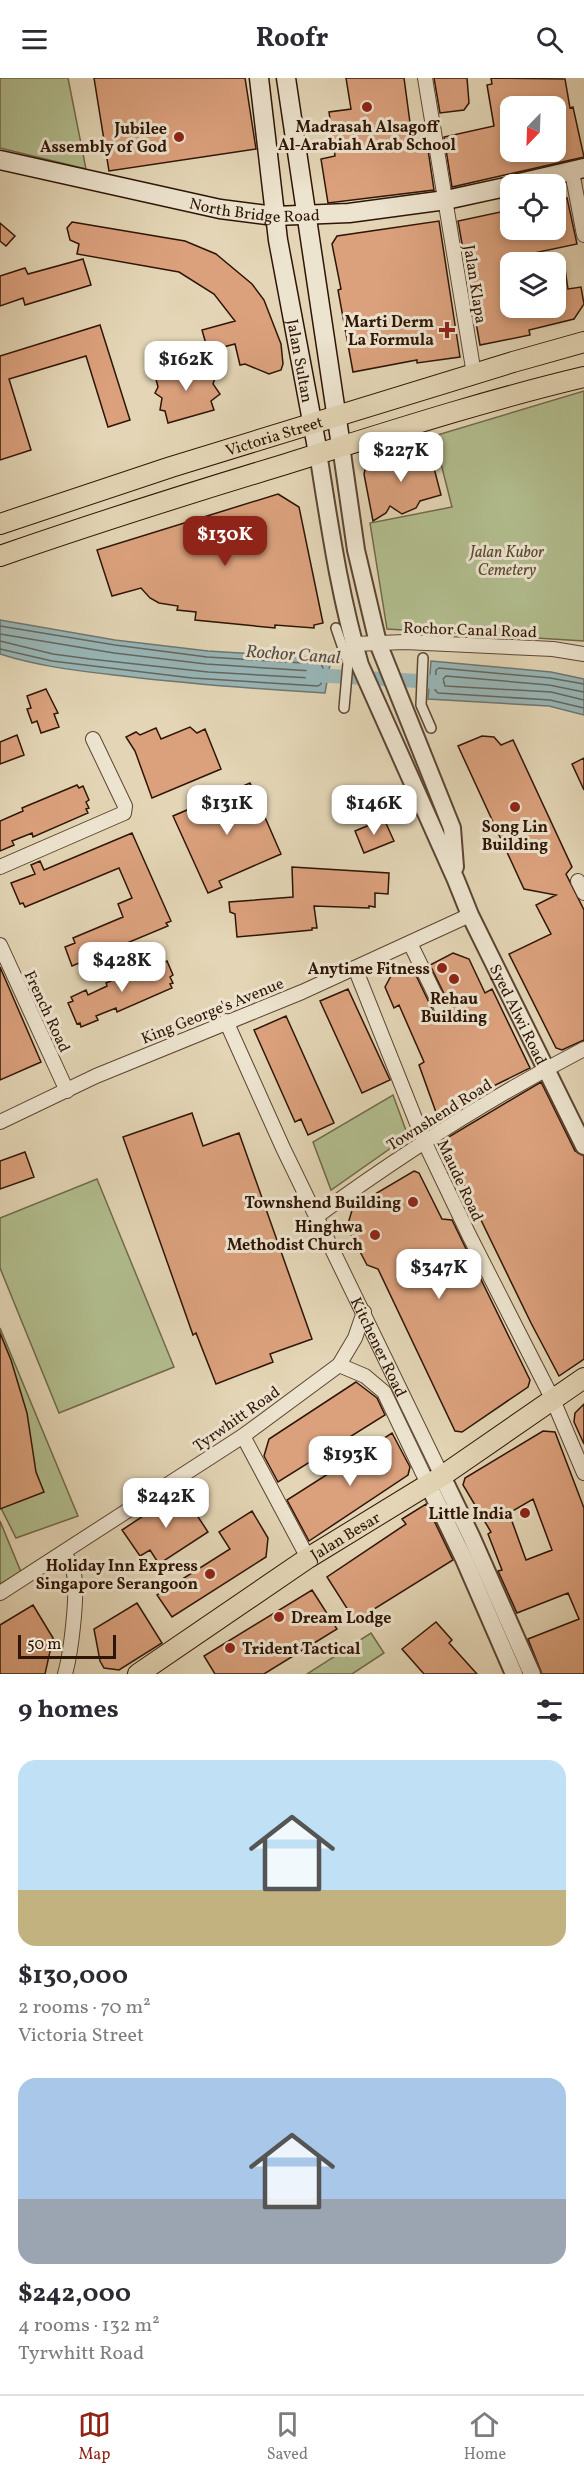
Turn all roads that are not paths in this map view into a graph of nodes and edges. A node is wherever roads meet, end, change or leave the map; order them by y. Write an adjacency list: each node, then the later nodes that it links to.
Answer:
1 (259, 78): 10 (main road, Jalan Sultan)
2 (286, 78): 9 (main road, Jalan Sultan)
3 (425, 78): 8 (street, Jalan Klapa)
4 (0, 160): 10 (main road, North Bridge Road)
5 (578, 170): 6 (main road); 11 (street)
6 (560, 174)
7 (500, 188): 8 (main road, North Bridge Road)
8 (446, 200): 9 (main road, North Bridge Road); 13 (street, Jalan Klapa)
9 (306, 215): 10 (main road, North Bridge Road); 15 (main road, Jalan Sultan)
10 (275, 216): 16 (main road, Jalan Sultan)
11 (584, 235)
12 (584, 342): 13 (main road, Victoria Street)
13 (474, 374): 15 (main road, Victoria Street)
14 (584, 378): 17 (main road, Victoria Street)
15 (336, 417): 16 (main road, Victoria Street); 17 (main road, Jalan Sultan)
16 (314, 424): 18 (main road, Jalan Sultan); 19 (main road, Victoria Street)
17 (341, 446): 18 (main road, Victoria Street); 22 (street, Jalan Sultan)
18 (318, 453): 20 (main road, Victoria Street); 23 (street, Jalan Sultan)
19 (0, 524)
20 (0, 556)
21 (336, 628): 26 (street)
22 (378, 643): 23 (street, Rochor Canal Road); 24 (street, Rochor Canal Road); 31 (street, Syed Alwi Road)
23 (354, 644): 26 (street, Syed Alwi Road)
24 (584, 654)
25 (423, 663): 28 (street)
26 (354, 664): 27 (street); 31 (street, Syed Alwi Road)
27 (344, 705)
28 (431, 728)
29 (93, 739): 30 (street)
30 (0, 867)
31 (456, 880): 32 (street, Syed Alwi Road)
32 (470, 915): 33 (street, King George's Avenue); 39 (street, Syed Alwi Road)
33 (410, 943): 35 (street, King George's Avenue); 36 (street)
34 (0, 945): 40 (street, French Road)
35 (355, 968): 37 (street, King George's Avenue); 42 (street, Maude Road)
36 (443, 1011)
37 (226, 1021): 40 (street, King George's Avenue); 44 (street, Kitchener Road)
38 (584, 1049): 39 (street, Townshend Road)
39 (545, 1068): 42 (street, Townshend Road); 43 (street, Syed Alwi Road)
40 (67, 1091): 41 (street, King George's Avenue)
41 (0, 1122)
42 (424, 1141): 44 (street, Townshend Road); 48 (street, Maude Road)
43 (584, 1146)
44 (317, 1216): 45 (street, Kitchener Road)
45 (364, 1312): 46 (street, Tyrwhitt Road); 51 (street, Kitchener Road)
46 (339, 1365): 49 (street, Tyrwhitt Road); 51 (street)
47 (584, 1378): 48 (main road, Jalan Besar)
48 (553, 1400): 50 (street, Maude Road); 51 (main road, Jalan Besar)
49 (243, 1436): 52 (street, Tyrwhitt Road); 53 (street)
50 (584, 1473)
51 (435, 1480): 53 (main road, Jalan Besar); 57 (street, Kitchener Road); 58 (street, Kitchener Road)
52 (63, 1552): 54 (street, Tyrwhitt Road); 55 (street)
53 (308, 1558): 56 (main road, Jalan Besar)
54 (0, 1593)
55 (65, 1674)
56 (138, 1674)
57 (514, 1674)
58 (532, 1674)

